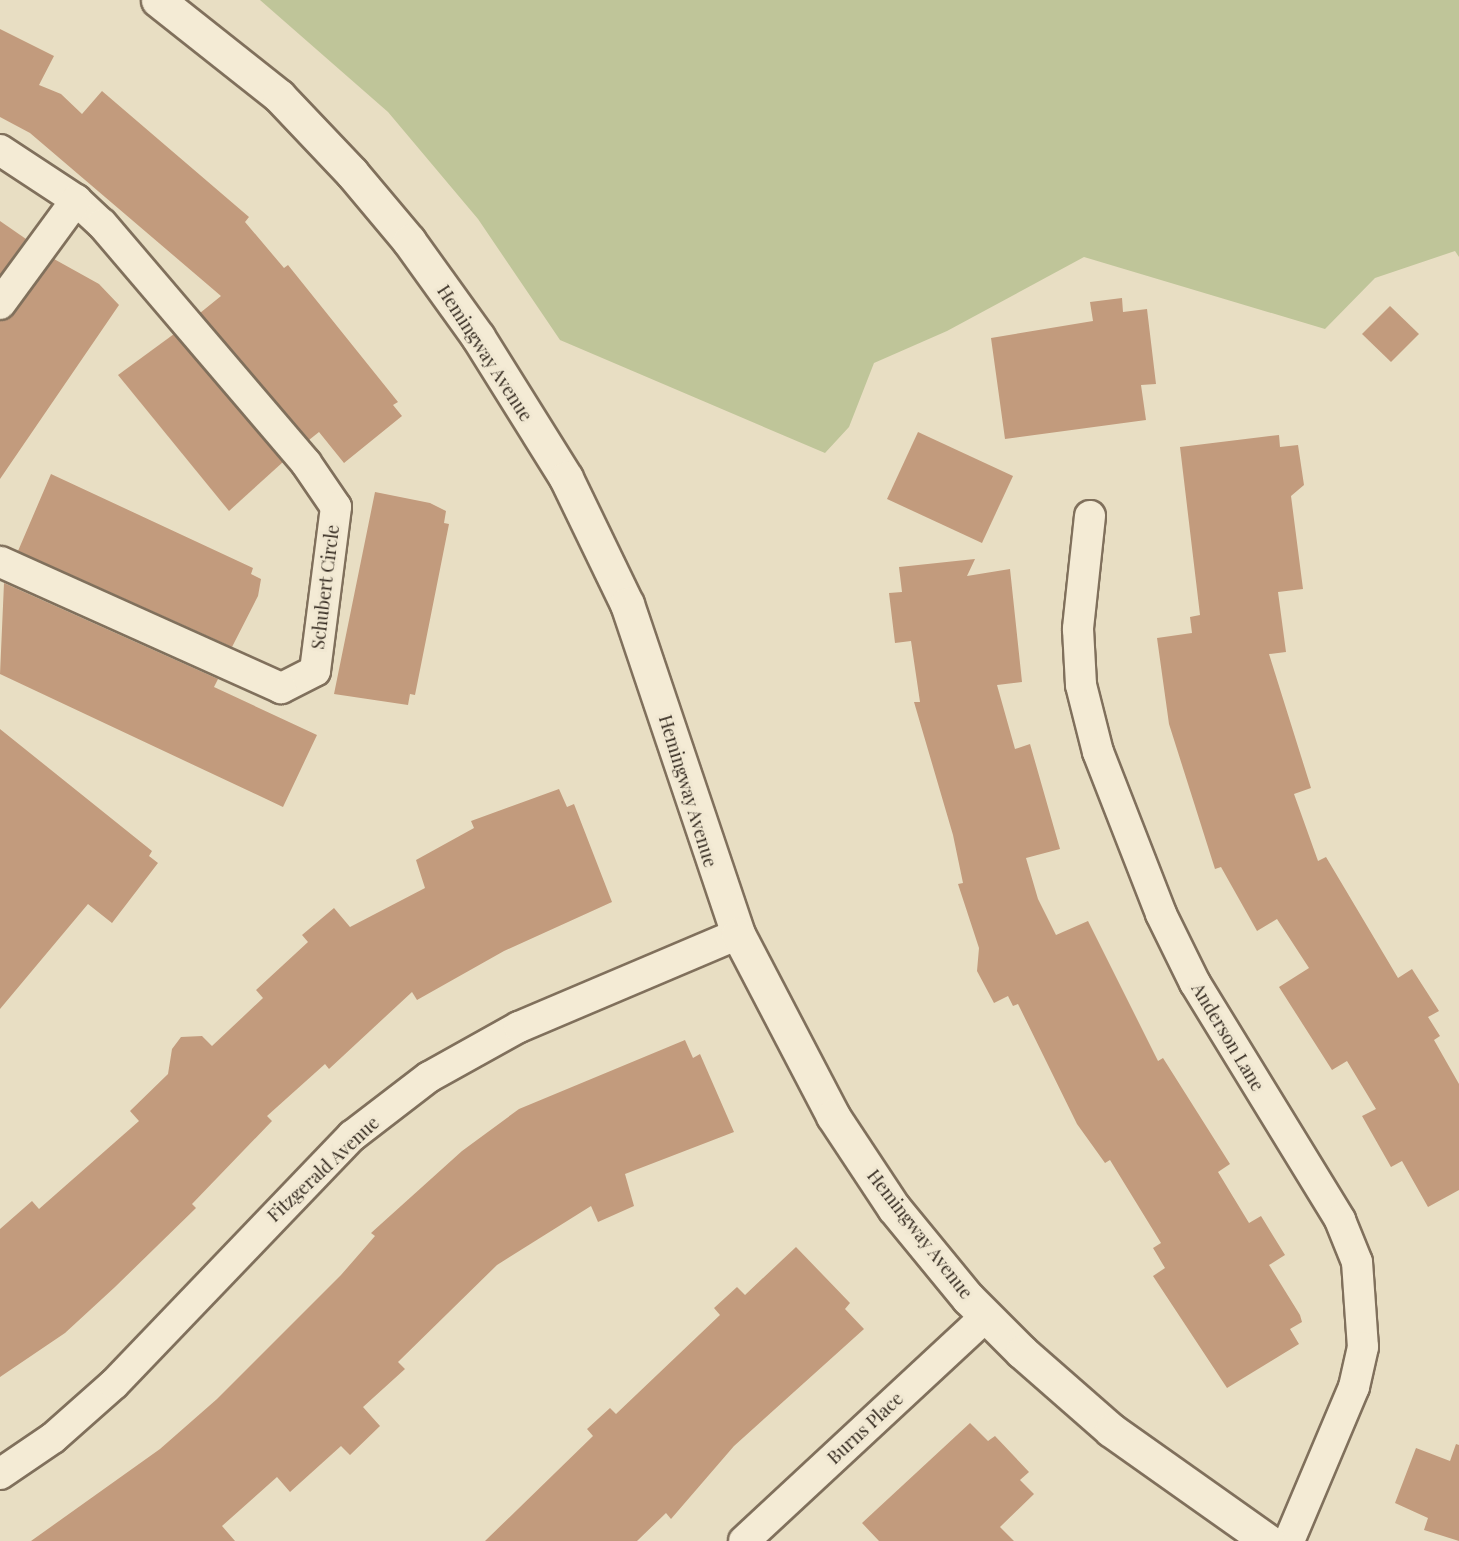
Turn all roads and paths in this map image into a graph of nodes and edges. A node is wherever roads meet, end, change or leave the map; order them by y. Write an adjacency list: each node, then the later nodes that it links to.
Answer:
1 (158, 0): 7 (main road, Hemingway Avenue)
2 (0, 150): 3 (street, Schubert Circle)
3 (76, 200): 4 (street); 6 (street, Schubert Circle)
4 (0, 304)
5 (1090, 516): 12 (street, Anderson Lane)
6 (0, 562)
7 (738, 934): 8 (main road, Hemingway Avenue); 9 (street, Fitzgerald Avenue)
8 (986, 1316): 10 (street, Burns Place); 11 (main road, Hemingway Avenue)
9 (0, 1474)
10 (744, 1541)
11 (1268, 1541)
12 (1289, 1541)

